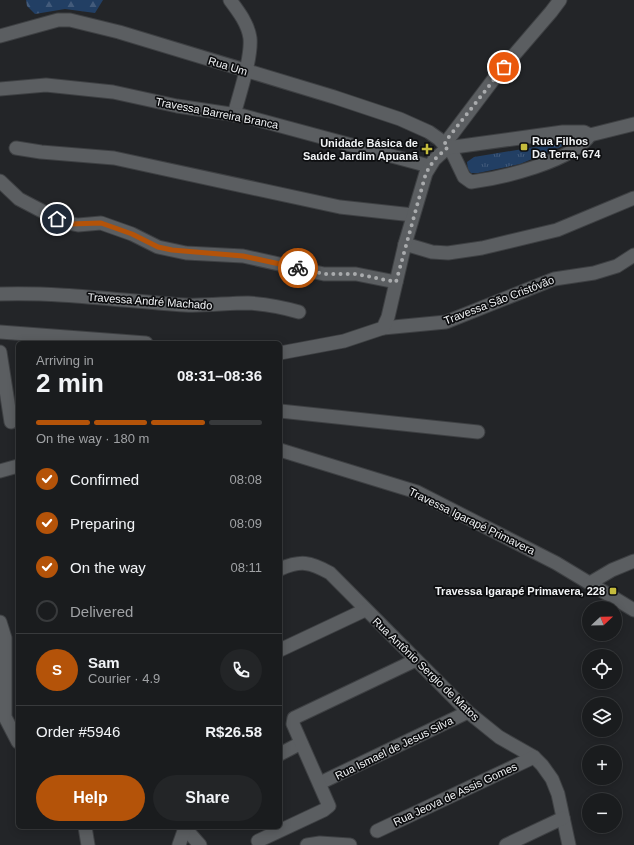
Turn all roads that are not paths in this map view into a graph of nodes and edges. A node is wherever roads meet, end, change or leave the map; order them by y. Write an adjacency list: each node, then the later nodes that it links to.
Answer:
1 (230, 0): 4 (street)
2 (560, 0): 9 (street)
3 (0, 36): 4 (street, Rua Um)
4 (245, 71): 6 (street); 9 (street, Rua Um)
5 (0, 89): 6 (street, Travessa Barreira Branca)
6 (234, 114): 11 (street, Travessa Barreira Branca)
7 (634, 124): 8 (street)
8 (590, 135): 9 (street); 9 (street, Rua Um)
9 (446, 147): 11 (street)
10 (16, 148): 14 (street)
11 (429, 166): 14 (street)
12 (0, 181): 17 (street)
13 (634, 198): 15 (street)
14 (413, 215): 15 (street)
15 (405, 244): 17 (street)
16 (634, 255): 20 (street, Travessa São Cristóvão)
17 (396, 282): 20 (street)
18 (0, 294): 19 (street, Travessa André Machado)
19 (299, 312)
20 (383, 328): 24 (street, Travessa São Cristóvão)
21 (0, 332): 22 (street)
22 (119, 341)
23 (0, 352): 26 (street)
24 (282, 353)
25 (282, 411): 27 (street)
26 (10, 423)
27 (478, 432)
28 (282, 451): 33 (street, Travessa Igarapé Primavera)
29 (16, 467): 30 (street)
30 (0, 471)
31 (634, 561): 33 (street)
32 (282, 569): 34 (street, Rua Antônio Sergio de Matos)
33 (590, 583): 35 (street, Travessa Igarapé Primavera)
34 (366, 610): 37 (street); 38 (street, Rua Antônio Sergio de Matos)
35 (634, 610)
36 (0, 622): 40 (street)
37 (282, 649)
38 (416, 660): 39 (street, Rua Antônio Sergio de Matos); 41 (street)
39 (468, 712): 43 (street, Rua Antônio Sergio de Matos); 44 (street, Rua Ismael de Jesus Silva)
40 (16, 738)
41 (301, 743): 42 (street); 44 (street)
42 (282, 753)
43 (534, 757): 45 (street, Rua Antônio Sergio de Matos); 49 (street, Rua Jeova de Assis Gomes)
44 (320, 783): 50 (street)
45 (564, 818): 56 (street); 57 (street, Rua Antônio Sergio de Matos)
46 (85, 829): 51 (street)
47 (183, 829): 52 (street)
48 (186, 829): 53 (street)
49 (376, 831)
50 (258, 841)
51 (88, 845)
52 (179, 845)
53 (200, 845)
54 (307, 845): 55 (street)
55 (350, 845)
56 (506, 845)
57 (569, 845)

